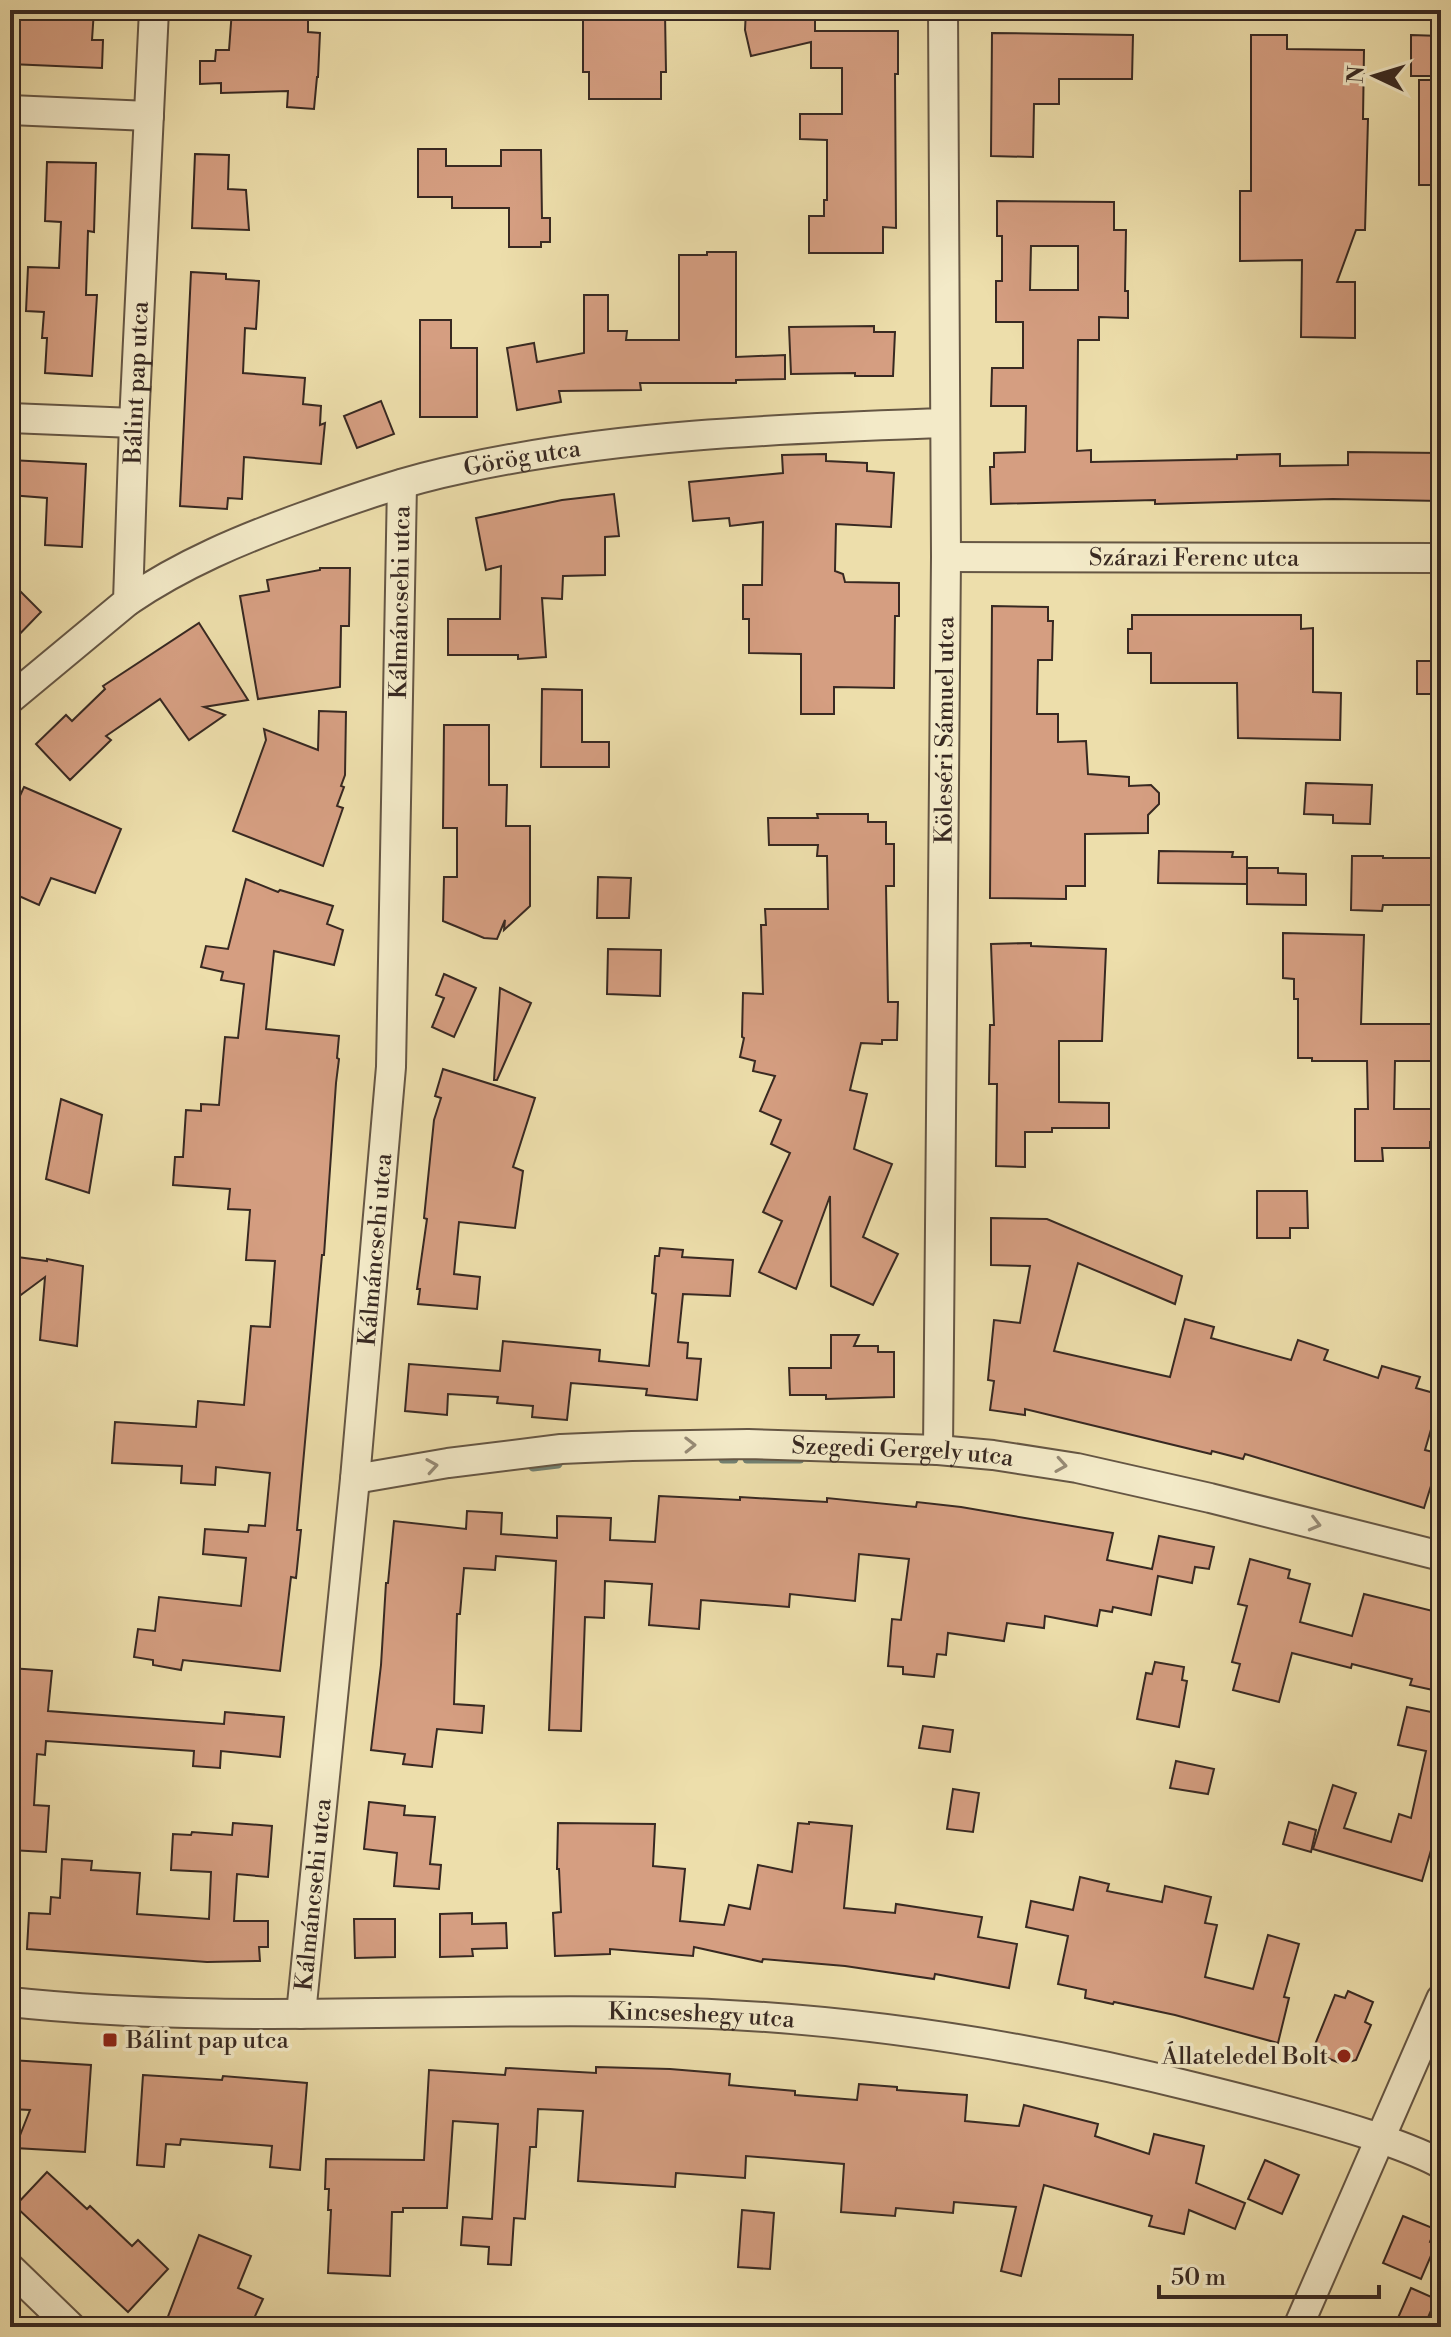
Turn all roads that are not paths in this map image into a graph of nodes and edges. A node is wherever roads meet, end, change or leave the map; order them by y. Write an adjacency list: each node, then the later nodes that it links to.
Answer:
1 (154, 10): 4 (street, Bálint pap utca)
2 (943, 10): 7 (street, Köleséri Sámuel utca)
3 (10, 110): 4 (street)
4 (149, 116): 6 (street, Bálint pap utca)
5 (10, 418): 6 (street)
6 (134, 423): 11 (street, Bálint pap utca)
7 (944, 423): 8 (street, Görög utca); 9 (street, Köleséri Sámuel utca)
8 (402, 484): 11 (street, Görög utca); 14 (street, Kálmáncsehi utca)
9 (946, 557): 10 (street, Szárazi Ferenc utca); 13 (street, Köleséri Sámuel utca)
10 (1441, 558)
11 (128, 601): 12 (street)
12 (10, 699)
13 (938, 1450): 14 (street, Szegedi Gergely utca, one-way to 13); 15 (street, Szegedi Gergely utca, one-way to 15)
14 (355, 1479): 18 (street, Kálmáncsehi utca)
15 (1441, 1556)
16 (1441, 1999): 19 (street)
17 (10, 2002): 18 (street, Kincseshegy utca)
18 (301, 2014): 19 (street, Kincseshegy utca)
19 (1380, 2138): 20 (street, Kincseshegy utca); 23 (street)
20 (1441, 2164)
21 (10, 2268): 22 (street)
22 (71, 2327)
23 (1298, 2327)

